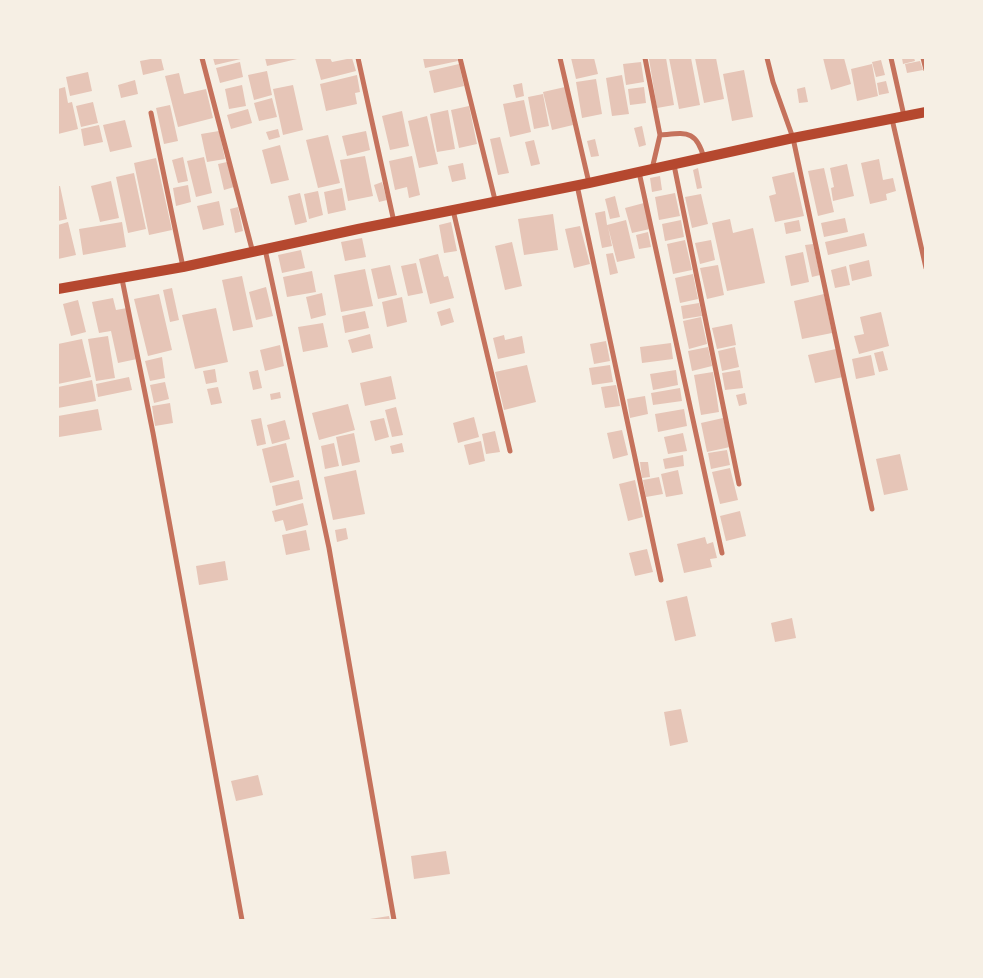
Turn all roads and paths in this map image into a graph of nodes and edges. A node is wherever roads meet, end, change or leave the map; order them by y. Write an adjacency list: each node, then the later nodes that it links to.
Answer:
1 (202, 58): 26 (street)
2 (358, 58): 24 (street)
3 (460, 58): 22 (street)
4 (560, 58): 20 (street)
5 (645, 58): 14 (street)
6 (767, 58): 15 (street)
7 (891, 58): 12 (street)
8 (923, 58): 9 (street)
9 (926, 70)
10 (926, 112): 12 (main road)
11 (151, 113): 27 (street)
12 (904, 116): 13 (main road)
13 (892, 118): 15 (main road); 28 (street)
14 (660, 135): 16 (street); 18 (street)
15 (793, 138): 16 (main road); 33 (street)
16 (704, 158): 17 (main road)
17 (674, 164): 18 (main road); 32 (street)
18 (652, 169): 19 (main road)
19 (639, 172): 20 (main road); 34 (street)
20 (590, 183): 21 (main road)
21 (577, 185): 22 (main road); 35 (street)
22 (495, 200): 23 (main road)
23 (453, 210): 24 (main road); 31 (street)
24 (394, 222): 25 (main road)
25 (265, 249): 26 (main road); 37 (street)
26 (253, 252): 27 (main road)
27 (183, 267): 29 (main road)
28 (926, 268)
29 (122, 278): 30 (main road); 36 (street)
30 (58, 289)
31 (510, 451)
32 (740, 484)
33 (872, 509)
34 (722, 553)
35 (661, 580)
36 (242, 920)
37 (394, 920)

